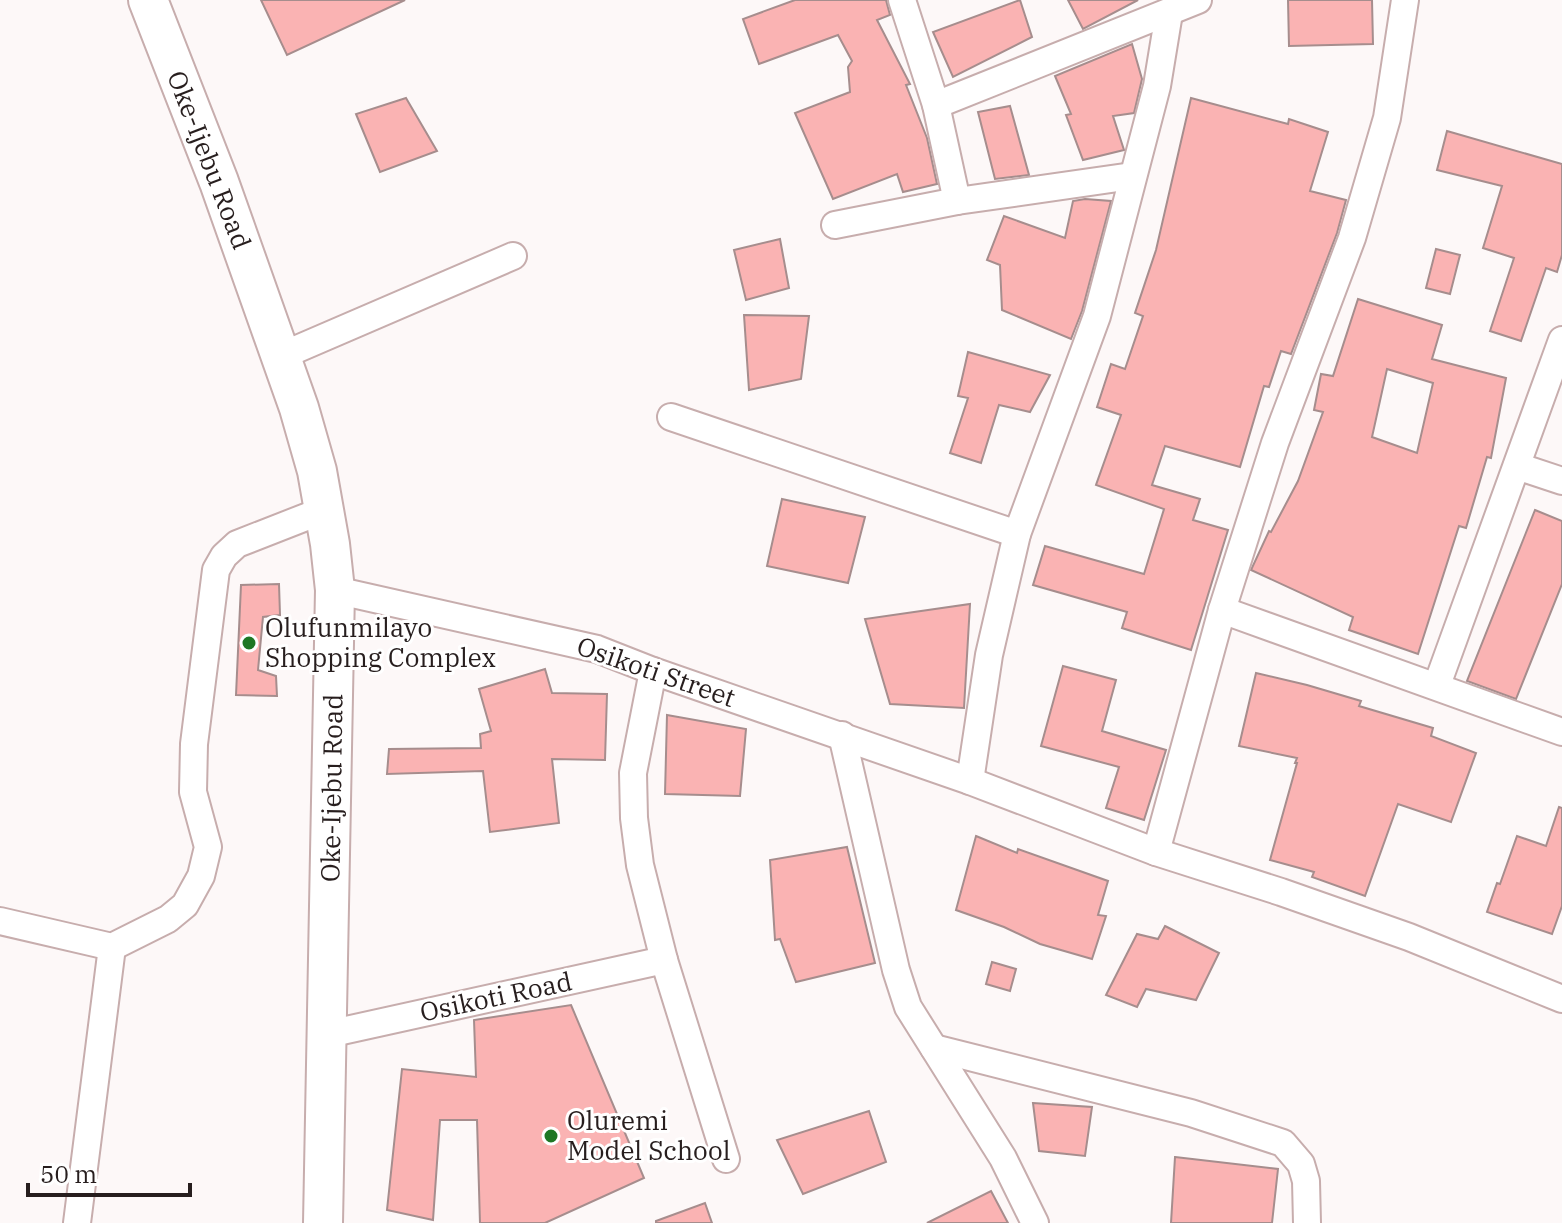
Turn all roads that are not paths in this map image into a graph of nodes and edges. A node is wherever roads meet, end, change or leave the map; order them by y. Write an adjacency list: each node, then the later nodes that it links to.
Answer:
1 (148, 0): 12 (main road, Oke-Ijebu Road)
2 (902, 0): 6 (street)
3 (1198, 0): 5 (street)
4 (1405, 0): 19 (street)
5 (1169, 13): 6 (street); 7 (street)
6 (936, 105): 8 (street)
7 (1132, 176): 8 (street); 17 (street)
8 (957, 201): 9 (street)
9 (835, 225)
10 (513, 256): 12 (street)
11 (1562, 340): 14 (street)
12 (281, 356): 16 (main road, Oke-Ijebu Road)
13 (671, 417): 17 (street)
14 (1517, 466): 15 (street); 21 (street)
15 (1562, 481)
16 (324, 510): 18 (main road, Oke-Ijebu Road); 27 (street)
17 (1017, 534): 24 (street)
18 (335, 590): 20 (street, Osikoti Street); 30 (main road, Oke-Ijebu Road)
19 (1222, 610): 21 (street); 25 (street)
20 (653, 671): 23 (street, Osikoti Street); 28 (street)
21 (1437, 685): 22 (street)
22 (1562, 732)
23 (842, 735): 24 (street, Osikoti Street); 31 (street)
24 (970, 781): 25 (street, Osikoti Street)
25 (1156, 852): 29 (street, Osikoti Street)
26 (0, 921): 27 (street)
27 (112, 947): 33 (street)
28 (664, 960): 30 (street, Osikoti Road); 32 (street)
29 (1562, 999)
30 (328, 1034): 34 (main road, Oke-Ijebu Road)
31 (934, 1048): 35 (street); 36 (street)
32 (726, 1159)
33 (77, 1223)
34 (323, 1223)
35 (1035, 1223)
36 (1307, 1223)

